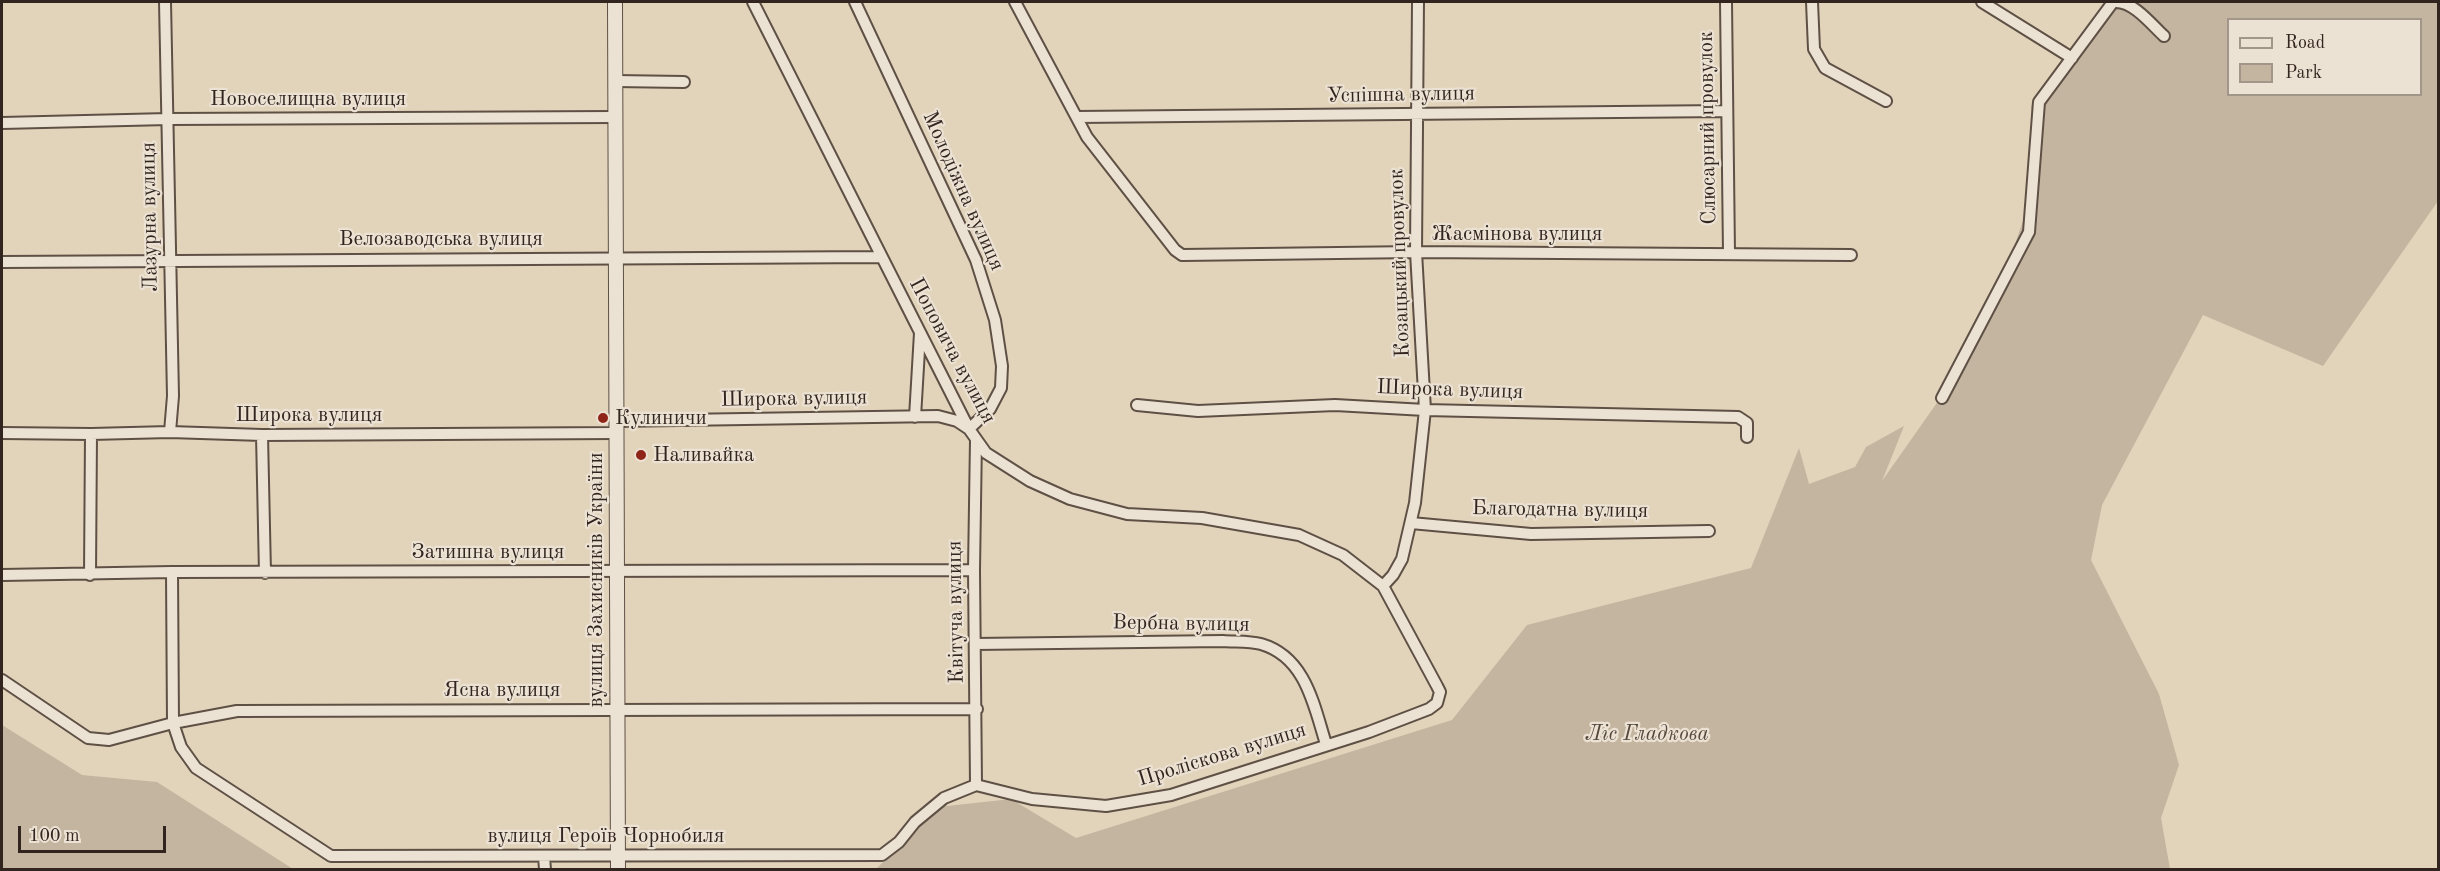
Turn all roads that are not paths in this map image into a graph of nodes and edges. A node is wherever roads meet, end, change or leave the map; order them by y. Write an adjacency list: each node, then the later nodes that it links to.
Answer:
1 (165, 2): 20 (street, Лазурна вулиця)
2 (615, 2): 13 (street, вулиця Захисників України)
3 (753, 2): 26 (street, Поповича вулиця)
4 (855, 2): 35 (street, Молодіжна вулиця)
5 (1015, 2): 19 (street)
6 (1418, 2): 17 (street, Козацький провулок)
7 (1726, 2): 16 (street, Слюсарний провулок)
8 (1812, 2): 15 (street)
9 (1982, 2): 12 (street)
10 (2114, 2): 11 (street); 12 (street)
11 (2164, 36)
12 (2072, 58): 30 (street)
13 (615, 81): 14 (street); 18 (street, вулиця Захисників України)
14 (684, 82)
15 (1886, 101)
16 (1726, 111): 17 (street, Успішна вулиця); 23 (street, Слюсарний провулок)
17 (1418, 115): 19 (street, Успішна вулиця); 22 (street, Козацький провулок)
18 (615, 117): 20 (street, Новоселищна вулиця); 25 (street, вулиця Захисників України)
19 (1077, 117): 22 (street, Жасмінова вулиця)
20 (168, 119): 21 (street, Новоселищна вулиця); 27 (street, Лазурна вулиця)
21 (2, 123)
22 (1416, 252): 23 (street, Жасмінова вулиця); 32 (street, Козацький провулок)
23 (1729, 254): 24 (street, Жасмінова вулиця)
24 (1851, 255)
25 (616, 257): 26 (street, Велозаводська вулиця); 27 (street, Велозаводська вулиця); 34 (street, вулиця Захисників України)
26 (882, 257): 29 (street, Поповича вулиця)
27 (171, 259): 28 (street, Велозаводська вулиця); 36 (street, Лазурна вулиця)
28 (2, 262)
29 (920, 333): 33 (street); 35 (street, Поповича вулиця)
30 (1942, 398)
31 (1137, 405): 32 (street, Широка вулиця)
32 (1425, 410): 40 (street, Широка вулиця); 42 (street, Козацький провулок)
33 (915, 417): 34 (street, Широка вулиця); 35 (street, Широка вулиця)
34 (616, 427): 39 (street, Широка вулиця); 45 (street, вулиця Захисників України)
35 (969, 429): 41 (street, Поповича вулиця)
36 (170, 432): 38 (street, Широка вулиця); 39 (street, Широка вулиця)
37 (2, 433): 38 (street, Широка вулиця)
38 (91, 434): 48 (street)
39 (262, 435): 47 (street)
40 (1747, 438)
41 (976, 439): 44 (street, Квітуча вулиця); 50 (street, Поповича вулиця)
42 (1411, 523): 43 (street, Благодатна вулиця); 50 (street, Козацький провулок)
43 (1709, 531)
44 (974, 570): 45 (street, Затишна вулиця); 51 (street, Квітуча вулиця)
45 (617, 571): 47 (street, Затишна вулиця); 55 (street, вулиця Захисників України)
46 (172, 572): 47 (street, Затишна вулиця); 48 (street, Затишна вулиця); 56 (street)
47 (265, 573)
48 (90, 575): 49 (street, Затишна вулиця)
49 (2, 576)
50 (1383, 586): 53 (street, Поповича вулиця)
51 (975, 644): 54 (street, Квітуча вулиця); 57 (street, Вербна вулиця)
52 (2, 680): 56 (street, Ясна вулиця)
53 (1440, 692): 57 (street, Проліскова вулиця)
54 (976, 709): 55 (street, Ясна вулиця); 58 (street, Квітуча вулиця)
55 (617, 710): 56 (street, Ясна вулиця); 60 (street, вулиця Захисників України)
56 (173, 723): 59 (street, вулиця Героїв Чорнобиля)
57 (1326, 744): 58 (street, Проліскова вулиця)
58 (976, 785): 60 (street, вулиця Героїв Чорнобиля)
59 (544, 856): 60 (street, вулиця Героїв Чорнобиля); 61 (street)
60 (618, 862)
61 (545, 870)

